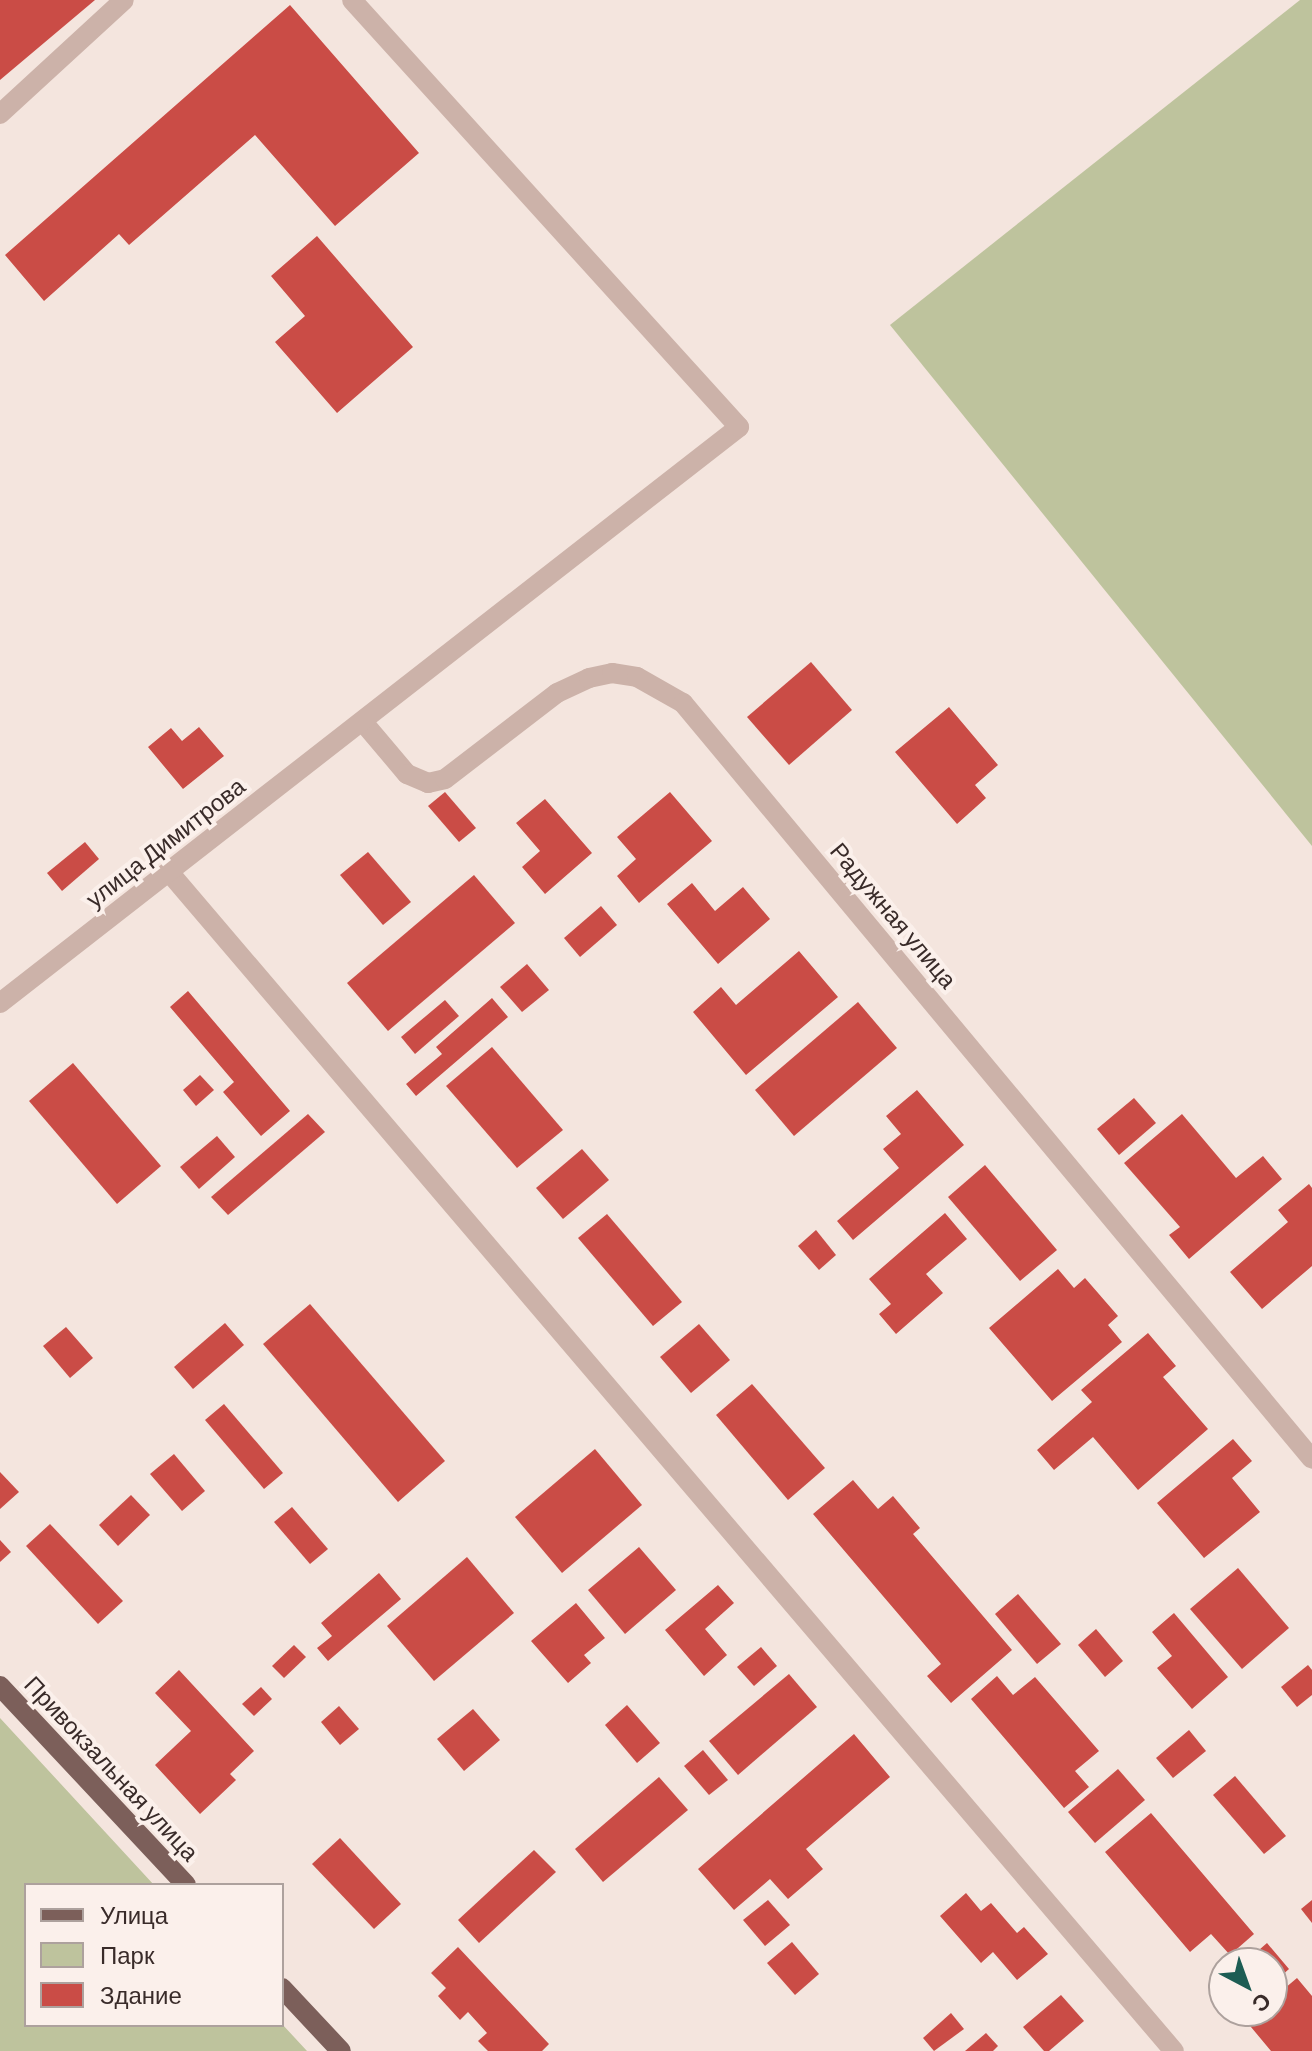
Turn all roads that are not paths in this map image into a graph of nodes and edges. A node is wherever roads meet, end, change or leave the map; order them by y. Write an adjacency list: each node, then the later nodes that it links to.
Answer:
1 (124, 0): 3 (street)
2 (352, 0): 4 (street, улица Димитрова)
3 (0, 114)
4 (363, 722): 5 (street, улица Димитрова); 7 (street, Радужная улица)
5 (169, 872): 6 (street, улица Димитрова); 12 (street)
6 (0, 1003)
7 (1312, 1459)
8 (0, 1686): 9 (main road, Привокзальная улица)
9 (184, 1883)
10 (284, 1990): 11 (main road)
11 (341, 2051)
12 (1174, 2051)

